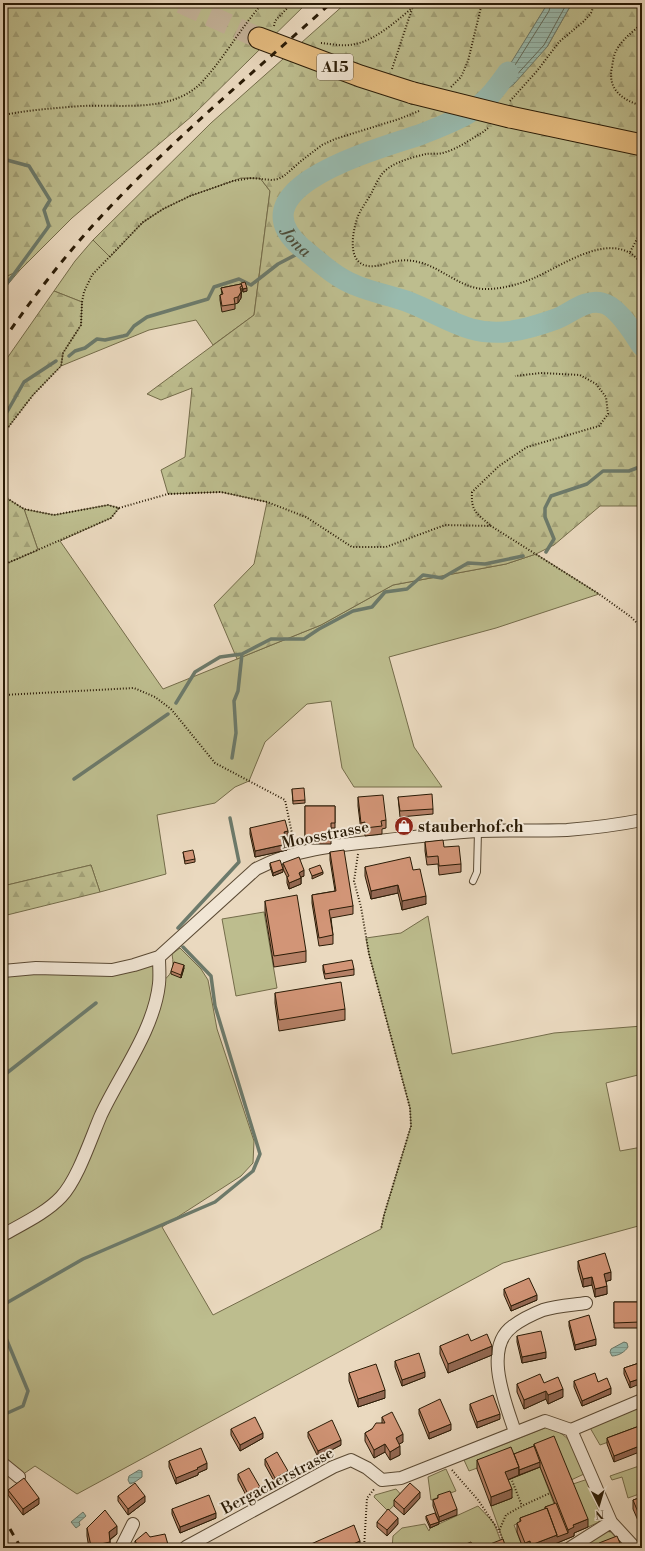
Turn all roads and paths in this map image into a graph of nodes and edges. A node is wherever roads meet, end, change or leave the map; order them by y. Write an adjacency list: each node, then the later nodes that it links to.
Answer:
1 (263, 3): 12 (path)
2 (292, 3): 7 (path)
3 (418, 3): 5 (path)
4 (595, 3): 11 (path)
5 (412, 8): 8 (path); 9 (path)
6 (642, 24): 10 (path)
7 (267, 33): 11 (highway, A15, bridge)
8 (314, 43)
9 (395, 59)
10 (642, 106)
11 (509, 110): 14 (highway, A15)
12 (3, 115)
13 (489, 126): 17 (path)
14 (642, 145)
15 (278, 179): 20 (path)
16 (642, 230): 17 (path)
17 (630, 252): 18 (path)
18 (642, 265)
19 (515, 376): 23 (path)
20 (3, 434)
21 (3, 494): 22 (path)
22 (119, 508): 23 (path); 24 (path)
23 (491, 526): 25 (path)
24 (3, 565)
25 (642, 628)
26 (3, 694): 30 (path)
27 (642, 820): 28 (street, Moosstrasse)
28 (478, 831): 29 (street, Moosstrasse); 31 (lane)
29 (358, 843): 30 (street, Moosstrasse); 34 (path)
30 (296, 853): 32 (street, Moosstrasse)
31 (473, 881)
32 (159, 957): 33 (street, Moosstrasse); 35 (street)
33 (3, 971)
34 (381, 1229)
35 (3, 1235)
36 (586, 1303): 39 (street)
37 (642, 1400): 38 (street)
38 (571, 1430): 39 (street); 47 (street)
39 (515, 1432): 40 (street)
40 (444, 1461): 44 (street); 49 (path)
41 (3, 1464): 42 (street)
42 (19, 1478)
43 (511, 1478): 46 (path)
44 (382, 1480): 51 (street, Bergacherstrasse); 53 (path)
45 (550, 1493): 46 (path)
46 (522, 1506): 49 (path)
47 (610, 1522): 54 (street); 55 (street)
48 (133, 1524): 52 (street)
49 (499, 1531): 50 (path)
50 (503, 1542)
51 (186, 1547)
52 (121, 1548)
53 (364, 1548)
54 (570, 1548)
55 (635, 1548)

